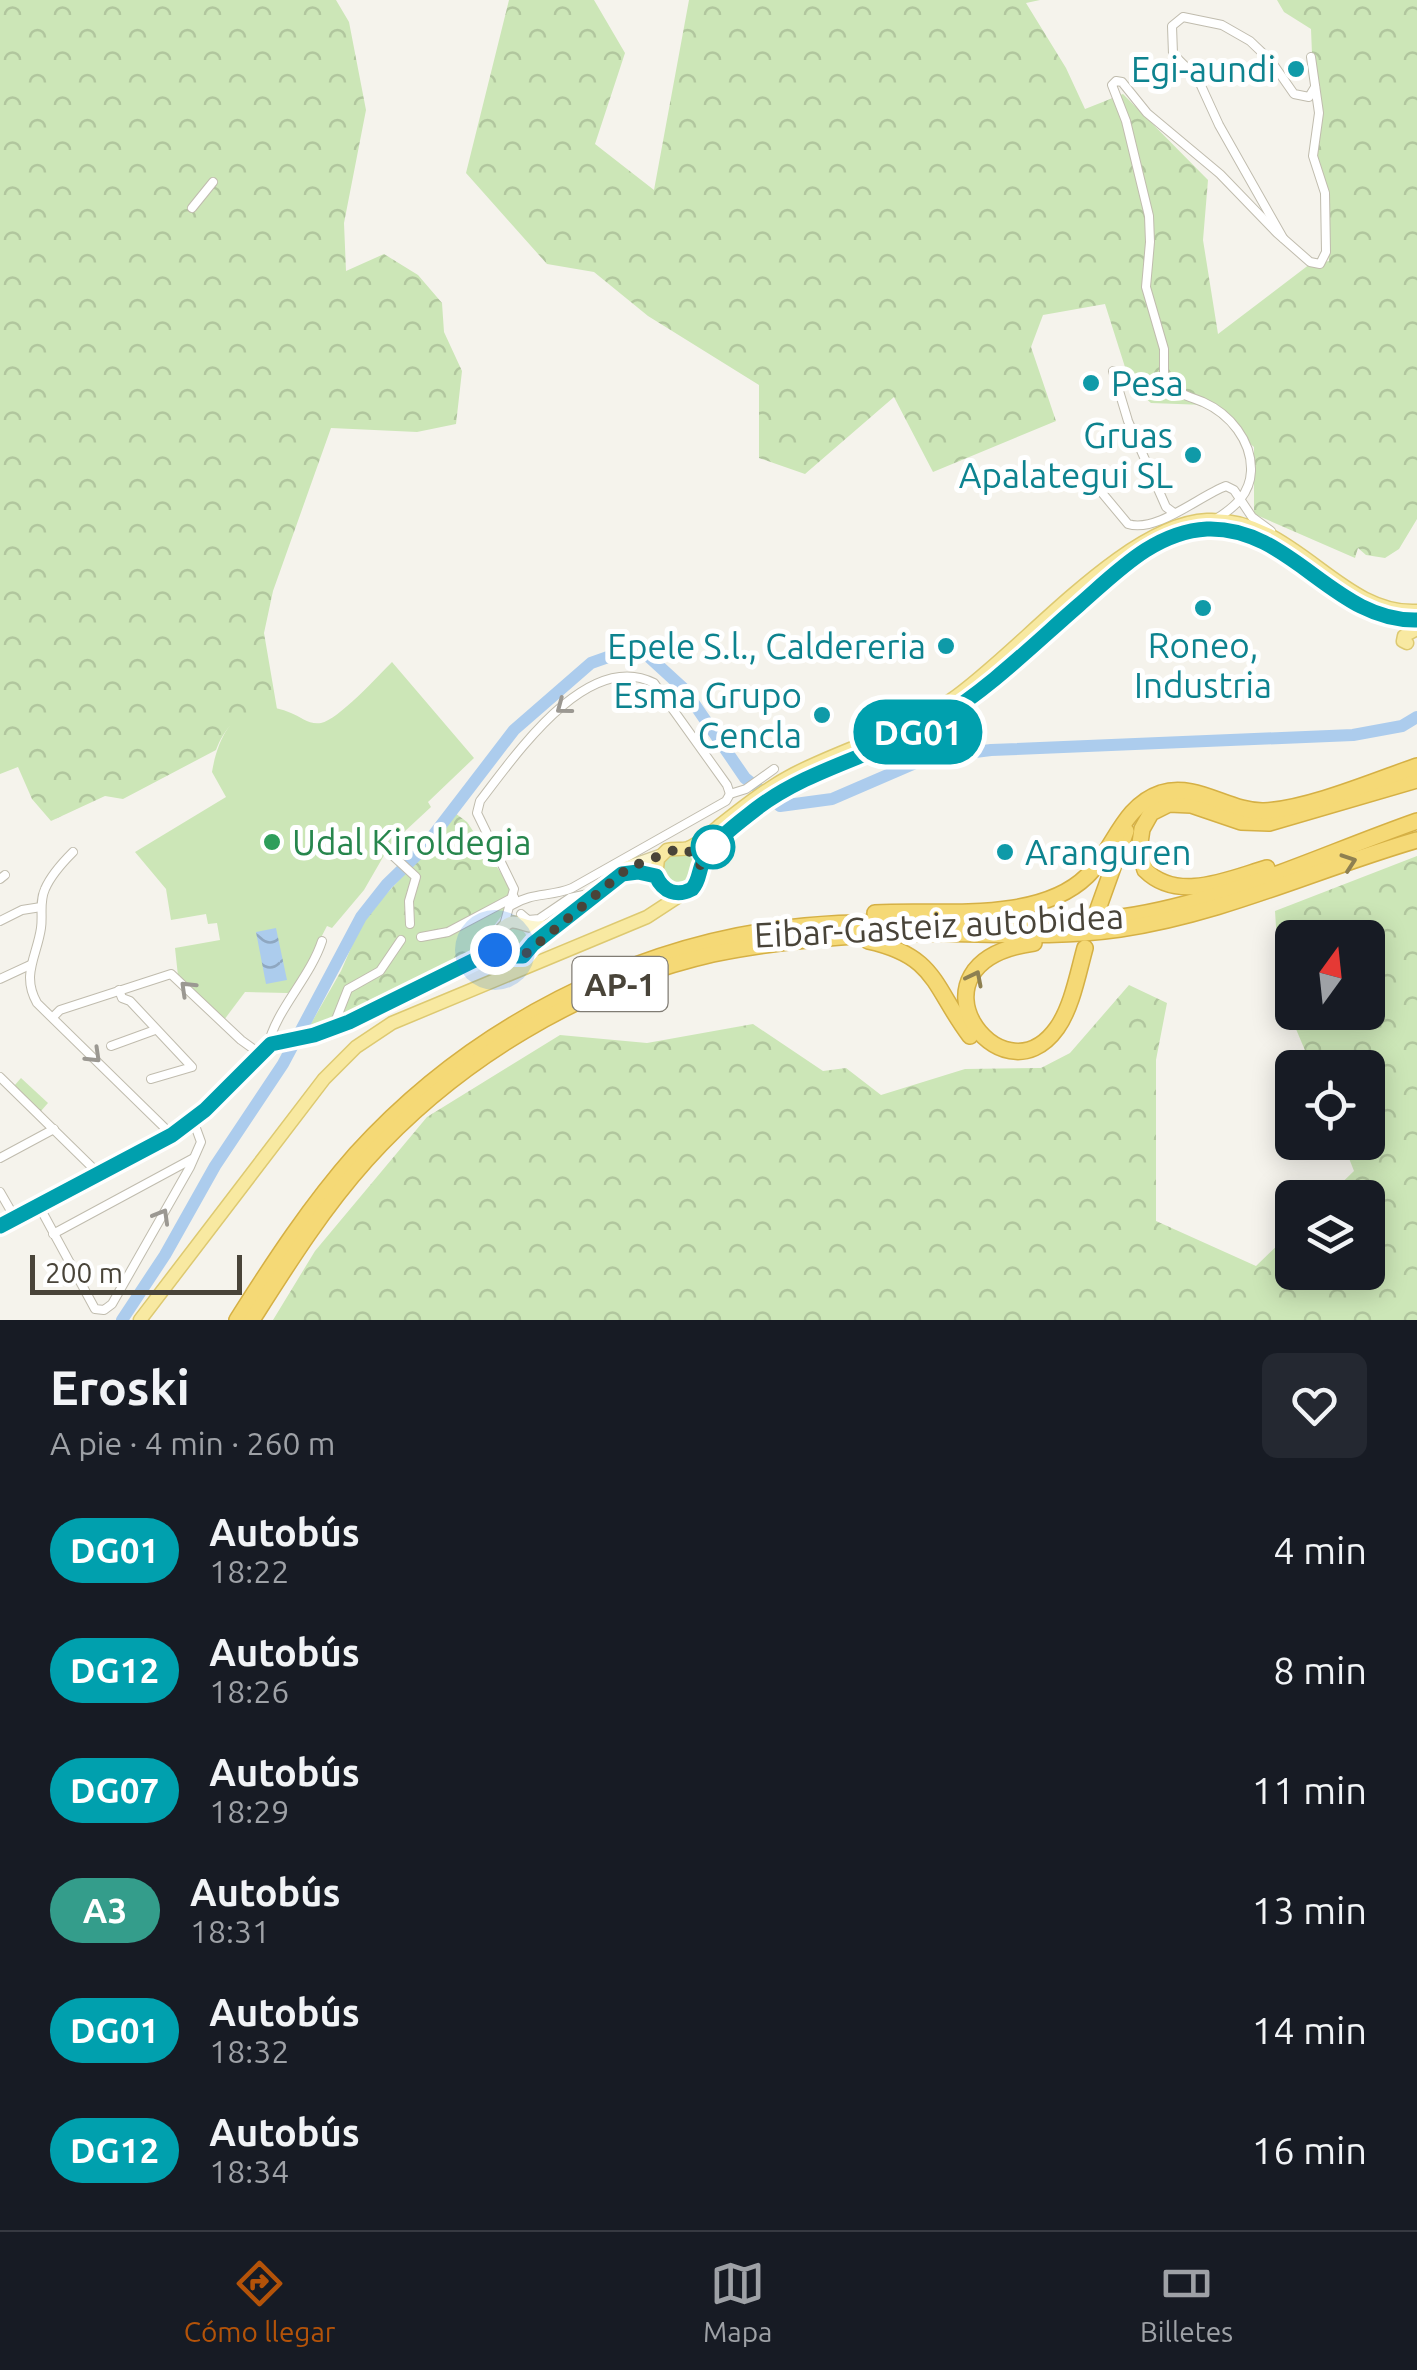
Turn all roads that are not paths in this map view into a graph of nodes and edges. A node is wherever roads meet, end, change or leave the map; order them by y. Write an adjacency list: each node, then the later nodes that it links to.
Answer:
1 (1311, 58): 2 (street)
2 (1315, 87): 5 (street); 5 (street)
3 (214, 182): 4 (street)
4 (192, 208)
5 (1283, 238): 8 (street)
6 (1114, 371): 9 (street)
7 (1088, 476): 9 (street)
8 (1238, 498): 9 (street); 10 (street); 11 (street)
9 (1174, 513)
10 (1212, 520): 11 (main road); 16 (main road)
11 (1287, 544): 12 (main road)
12 (1415, 612): 16 (main road)
13 (1417, 629): 14 (main road)
14 (1407, 644)
15 (1417, 766): 20 (highway)
16 (780, 776): 19 (main road); 19 (street)
17 (1417, 780): 20 (highway)
18 (730, 794): 19 (street); 33 (street); 34 (street, one-way to 34)
19 (751, 800): 23 (main road); 28 (main road)
20 (1146, 809): 25 (highway); 36 (highway); 48 (highway)
21 (1417, 822): 25 (highway, Eibar-Gasteiz autobidea / AP-1)
22 (1417, 840): 43 (highway, Eibar-Gasteiz autobidea / AP-1, one-way to 22)
23 (686, 849): 26 (main road); 28 (main road)
24 (73, 852): 35 (street)
25 (1330, 852): 48 (highway, Eibar-Gasteiz autobidea / AP-1)
26 (662, 854): 29 (street); 30 (main road)
27 (393, 856): 40 (street)
28 (701, 866): 32 (main road)
29 (622, 874): 30 (street); 31 (street)
30 (658, 880): 32 (main road); 39 (main road)
31 (601, 890): 38 (street); 41 (street)
32 (681, 893): 39 (main road)
33 (549, 896): 34 (street); 38 (street)
34 (513, 901): 42 (street); 44 (street)
35 (41, 907): 37 (street); 51 (street)
36 (1102, 908)
37 (0, 921)
38 (524, 921): 41 (street); 42 (street); 49 (street)
39 (631, 922): 72 (main road)
40 (410, 924)
41 (558, 924): 49 (street)
42 (504, 925): 50 (street)
43 (1122, 928): 45 (highway, Eibar-Gasteiz autobidea / AP-1); 45 (highway, one-way to 43)
44 (421, 937)
45 (849, 937): 74 (highway, Eibar-Gasteiz autobidea / AP-1)
46 (401, 940): 56 (street)
47 (322, 941): 58 (street)
48 (709, 942): 73 (highway, Eibar-Gasteiz autobidea / AP-1)
49 (533, 944): 50 (street)
50 (499, 948): 56 (street)
51 (30, 964): 52 (street); 54 (street)
52 (0, 979)
53 (119, 990): 54 (street); 55 (street); 58 (street, one-way to 53)
54 (53, 1017): 63 (street, one-way to 63)
55 (155, 1030): 57 (street); 60 (street)
56 (319, 1033): 58 (street)
57 (111, 1046)
58 (264, 1050): 61 (street)
59 (0, 1077): 62 (street)
60 (151, 1079)
61 (193, 1120): 63 (street); 65 (street)
62 (54, 1129): 64 (street); 66 (street)
63 (172, 1135): 66 (street)
64 (0, 1158)
65 (192, 1159): 71 (street); 71 (street, one-way to 65)
66 (99, 1174): 68 (street)
67 (0, 1192): 69 (street)
68 (39, 1206): 69 (street); 71 (street)
69 (15, 1218): 70 (street)
70 (0, 1226)
71 (53, 1234)
72 (140, 1320)
73 (237, 1320)
74 (252, 1320)

